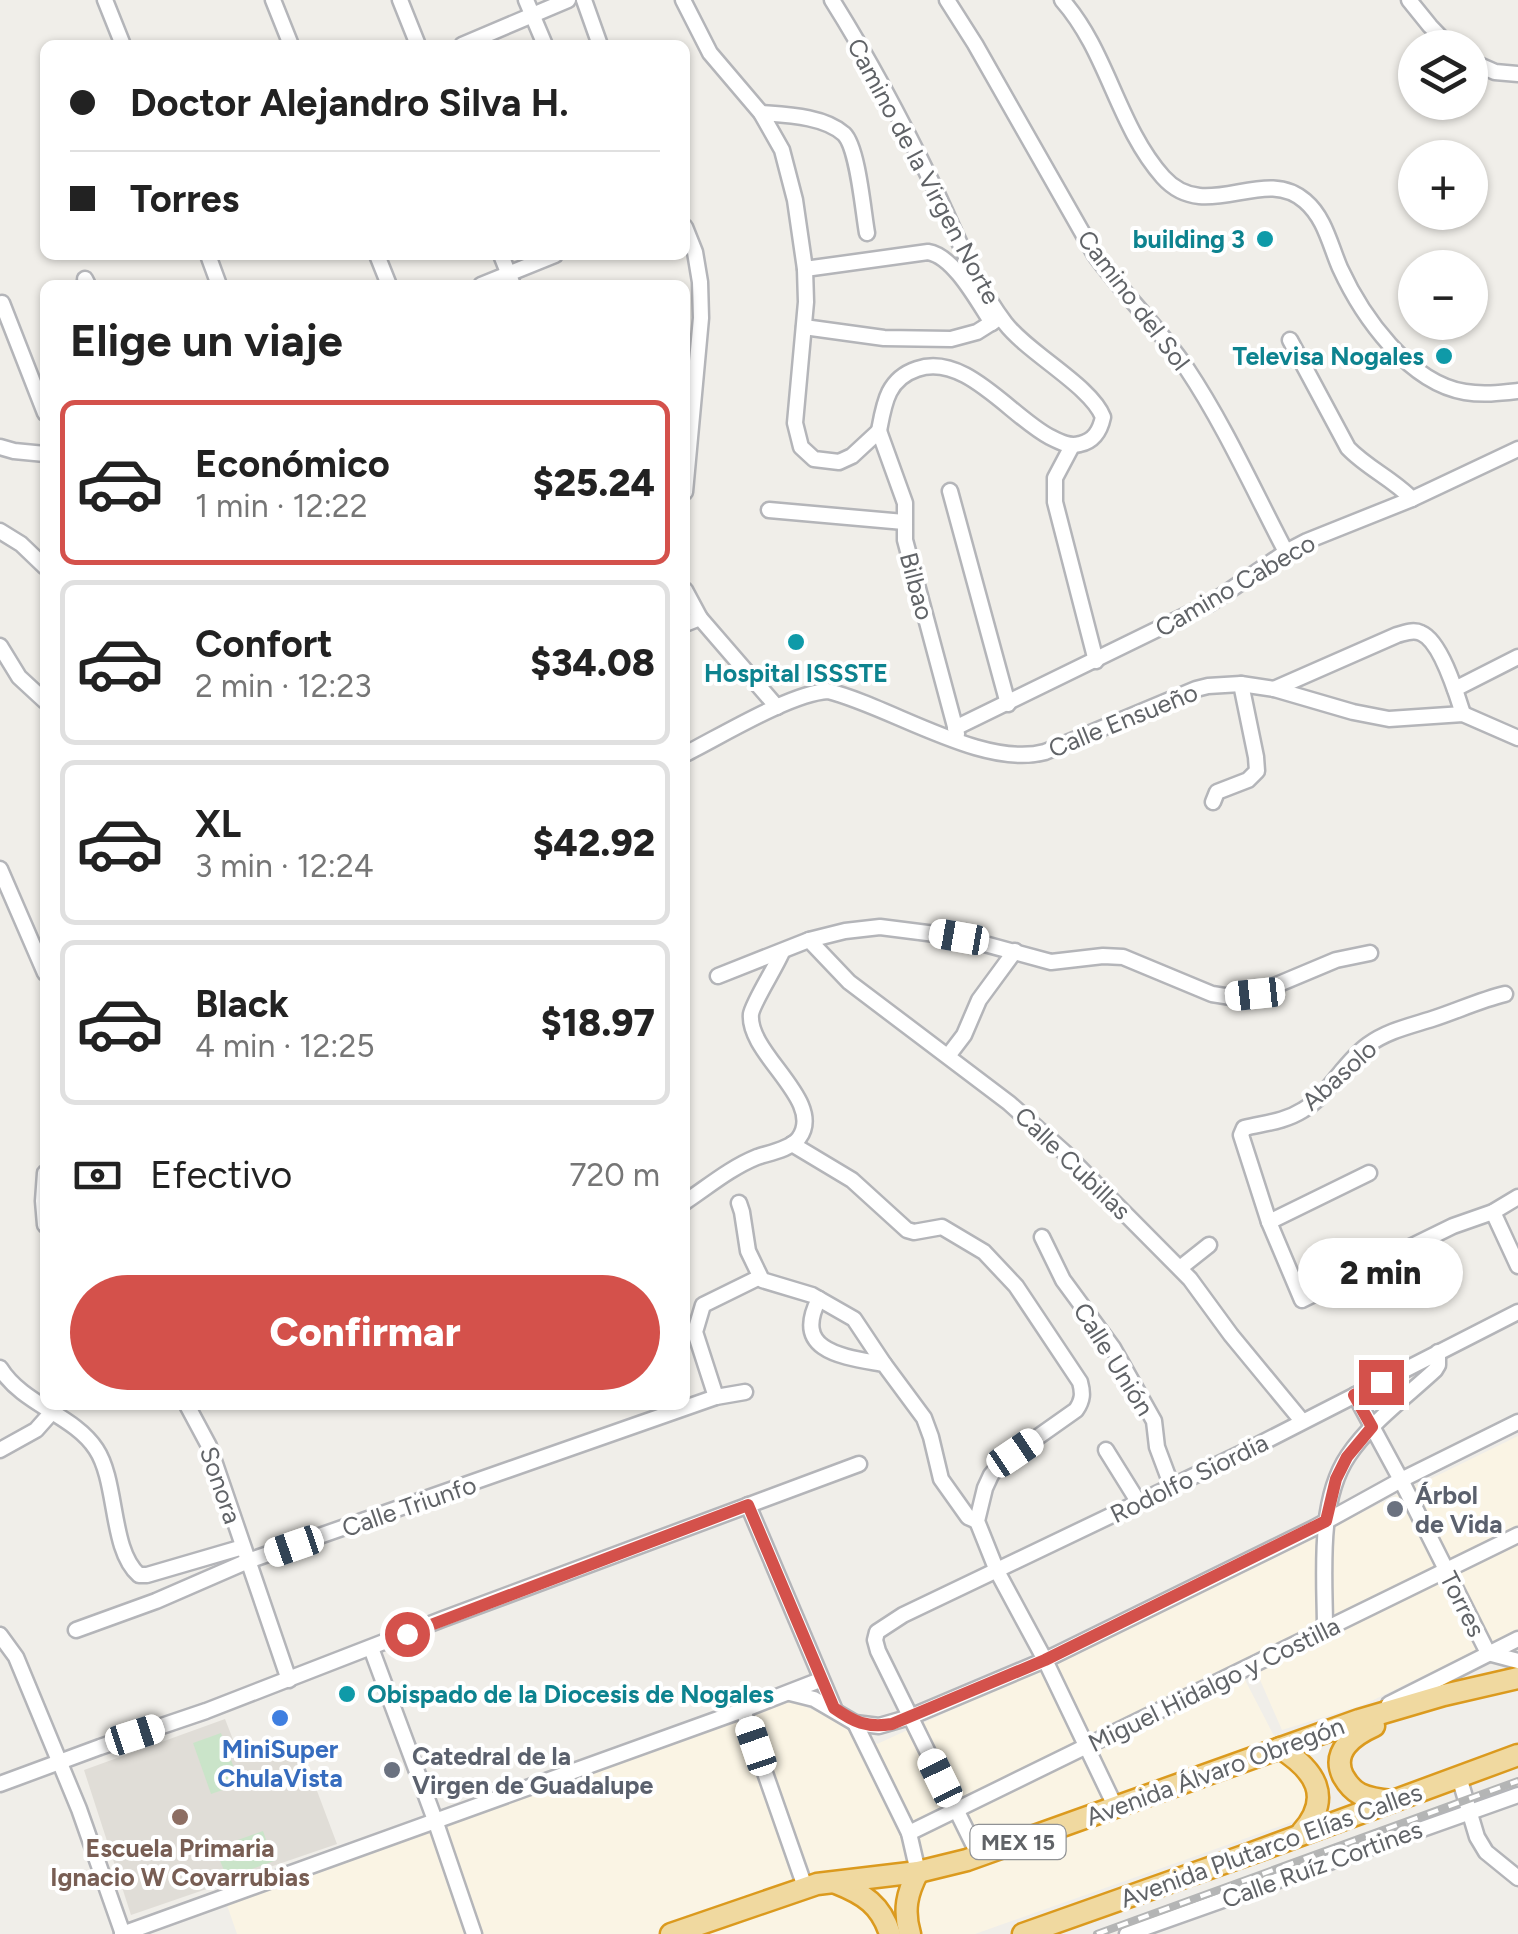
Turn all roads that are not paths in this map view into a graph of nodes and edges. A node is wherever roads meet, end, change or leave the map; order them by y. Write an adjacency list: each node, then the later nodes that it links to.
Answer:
1 (105, 0): 13 (street)
2 (273, 0): 14 (street)
3 (400, 0): 15 (street)
4 (568, 0): 11 (street)
5 (584, 0): 18 (street)
6 (683, 0): 21 (street)
7 (832, 0): 28 (street, Camino de la Virgen Norte)
8 (947, 0): 44 (street, Camino del Sol)
9 (1062, 0): 32 (street)
10 (1410, 0): 12 (street)
11 (529, 8): 16 (street); 17 (street)
12 (1434, 30)
13 (122, 40)
14 (289, 40)
15 (416, 40)
16 (471, 40)
17 (542, 40)
18 (598, 40)
19 (1488, 70): 20 (street)
20 (1518, 74)
21 (762, 113): 22 (street); 25 (street)
22 (867, 233)
23 (690, 241): 34 (street)
24 (546, 260): 26 (street)
25 (805, 269): 28 (street); 29 (street)
26 (511, 280)
27 (2, 303): 31 (street)
28 (997, 320): 29 (street); 35 (street, Camino de la Virgen Norte)
29 (804, 326): 33 (street)
30 (1290, 340): 40 (street)
31 (39, 382)
32 (1518, 391)
33 (879, 431): 35 (street); 42 (street, Bilbao)
34 (690, 438)
35 (1072, 446): 49 (street)
36 (0, 447): 38 (street)
37 (1518, 449): 40 (street, Camino Cabeco)
38 (40, 454)
39 (950, 492): 54 (street)
40 (1412, 499): 44 (street, Camino Cabeco)
41 (768, 510): 42 (street)
42 (904, 522): 57 (street, Bilbao)
43 (0, 531): 45 (street)
44 (1286, 552): 49 (street, Camino Cabeco)
45 (40, 562)
46 (692, 621): 55 (street)
47 (0, 646): 53 (street)
48 (1518, 657): 52 (street)
49 (1096, 661): 54 (street, Camino Cabeco)
50 (1241, 684): 51 (street, Calle Ensueño); 57 (street, Calle Ensueño); 60 (street)
51 (1274, 689): 52 (street); 56 (street, Calle Ensueño)
52 (1455, 689): 56 (street)
53 (40, 696)
54 (1008, 704): 57 (street, Camino Cabeco)
55 (777, 707): 57 (street, Calle Ensueño); 59 (street, Calle Ensueño)
56 (1462, 714): 58 (street, Calle Ensueño)
57 (957, 735)
58 (1518, 738)
59 (690, 751)
60 (1213, 802)
61 (0, 868): 66 (street)
62 (810, 940): 63 (street); 64 (street); 69 (street, Calle Cubillas)
63 (1014, 951): 65 (street); 69 (street)
64 (782, 952): 67 (street); 70 (street)
65 (1370, 953)
66 (40, 961)
67 (718, 976)
68 (1505, 994): 76 (street, Abasolo)
69 (948, 1056): 80 (street, Calle Cubillas)
70 (792, 1144): 73 (street); 106 (street)
71 (1369, 1173): 76 (street)
72 (1518, 1197): 75 (street)
73 (690, 1199)
74 (739, 1204): 81 (street)
75 (1493, 1212): 76 (street); 79 (street)
76 (1269, 1222)
77 (1042, 1236): 103 (street, Calle Unión)
78 (1209, 1245): 80 (street)
79 (1518, 1266)
80 (1180, 1268): 96 (street, Calle Cubillas)
81 (760, 1278): 82 (street); 89 (street)
82 (819, 1298): 85 (street); 85 (street)
83 (1518, 1312): 84 (street, Rodolfo Siordia)
84 (1438, 1352): 88 (street, Rodolfo Siordia); 98 (street)
85 (884, 1364): 106 (street)
86 (0, 1368): 90 (street)
87 (745, 1392): 89 (street, Calle Triunfo)
88 (1354, 1395): 96 (street, Rodolfo Siordia); 98 (street, Torres)
89 (716, 1397): 91 (street, Calle Triunfo)
90 (40, 1404)
91 (690, 1406)
92 (49, 1410): 95 (street)
93 (190, 1410): 109 (street, Sonora)
94 (677, 1410): 109 (street, Calle Triunfo)
95 (52, 1412): 99 (street); 109 (street)
96 (1302, 1421): 103 (street, Rodolfo Siordia)
97 (1518, 1422): 102 (street)
98 (1372, 1427): 102 (street, Torres); 107 (street)
99 (0, 1450)
100 (1106, 1450): 104 (street)
101 (859, 1464): 105 (street)
102 (1401, 1480): 107 (street); 110 (street, Torres)
103 (1172, 1487): 104 (street, Rodolfo Siordia)
104 (1139, 1502): 111 (street, Rodolfo Siordia)
105 (748, 1505): 116 (street); 124 (street)
106 (977, 1521): 111 (street)
107 (1326, 1521): 113 (street); 119 (street)
108 (1518, 1535): 110 (street, Miguel Hidalgo y Costilla)
109 (246, 1554): 112 (street, Calle Triunfo); 123 (street, Sonora)
110 (1445, 1570): 113 (street, Miguel Hidalgo y Costilla); 117 (street, Torres)
111 (997, 1571): 119 (street); 129 (street, Rodolfo Siordia)
112 (76, 1630)
113 (1324, 1630): 132 (street, Miguel Hidalgo y Costilla)
114 (0, 1635): 118 (street)
115 (1518, 1639): 117 (street, Avenida Álvaro Obregón)
116 (371, 1648): 123 (street); 143 (street)
117 (1488, 1653): 120 (street); 130 (street, Avenida Álvaro Obregón)
118 (16, 1657): 121 (street); 135 (street)
119 (1045, 1660): 129 (street); 132 (street)
120 (1518, 1661)
121 (0, 1667)
122 (1518, 1678): 125 (highway, MEX 15)
123 (289, 1680): 135 (street)
124 (820, 1680): 126 (street); 127 (street)
125 (1488, 1685): 130 (highway, MEX 15); 139 (highway)
126 (790, 1693): 127 (street); 128 (street)
127 (834, 1708): 131 (street)
128 (744, 1710): 143 (street); 150 (street)
129 (910, 1717): 131 (street); 141 (street)
130 (1359, 1720): 133 (highway, Avenida Álvaro Obregón / MEX 15)
131 (855, 1723): 144 (street)
132 (1086, 1747): 140 (street); 141 (street, Miguel Hidalgo y Costilla)
133 (1280, 1748): 140 (highway, Avenida Álvaro Obregón / MEX 15); 145 (highway)
134 (1518, 1755): 136 (highway, Avenida Plutarco Elías Calles)
135 (59, 1762): 137 (street); 153 (street)
136 (1459, 1777): 139 (highway, Avenida Plutarco Elías Calles); 142 (street)
137 (0, 1784)
138 (1518, 1795): 142 (street, Calle Ruíz Cortines)
139 (1394, 1801): 145 (highway, Avenida Plutarco Elías Calles)
140 (1115, 1806): 146 (highway, Avenida Álvaro Obregón / MEX 15)
141 (955, 1808): 144 (street, Miguel Hidalgo y Costilla); 146 (street)
142 (1468, 1812): 148 (street); 151 (street, Calle Ruíz Cortines)
143 (436, 1820): 153 (street); 154 (street)
144 (909, 1832): 147 (street)
145 (1300, 1834): 156 (highway, Avenida Plutarco Elías Calles)
146 (978, 1856): 147 (highway, Avenida Álvaro Obregón / MEX 15)
147 (918, 1872): 149 (highway, Avenida Álvaro Obregón / MEX 15); 152 (highway)
148 (1518, 1878)
149 (832, 1882): 150 (highway, Avenida Álvaro Obregón / MEX 15); 152 (highway)
150 (804, 1887): 155 (highway, Avenida Álvaro Obregón / MEX 15)
151 (1167, 1927): 157 (street, Calle Ruíz Cortines)
152 (899, 1931)
153 (123, 1934)
154 (474, 1934)
155 (670, 1934)
156 (1023, 1934)
157 (1127, 1934)

